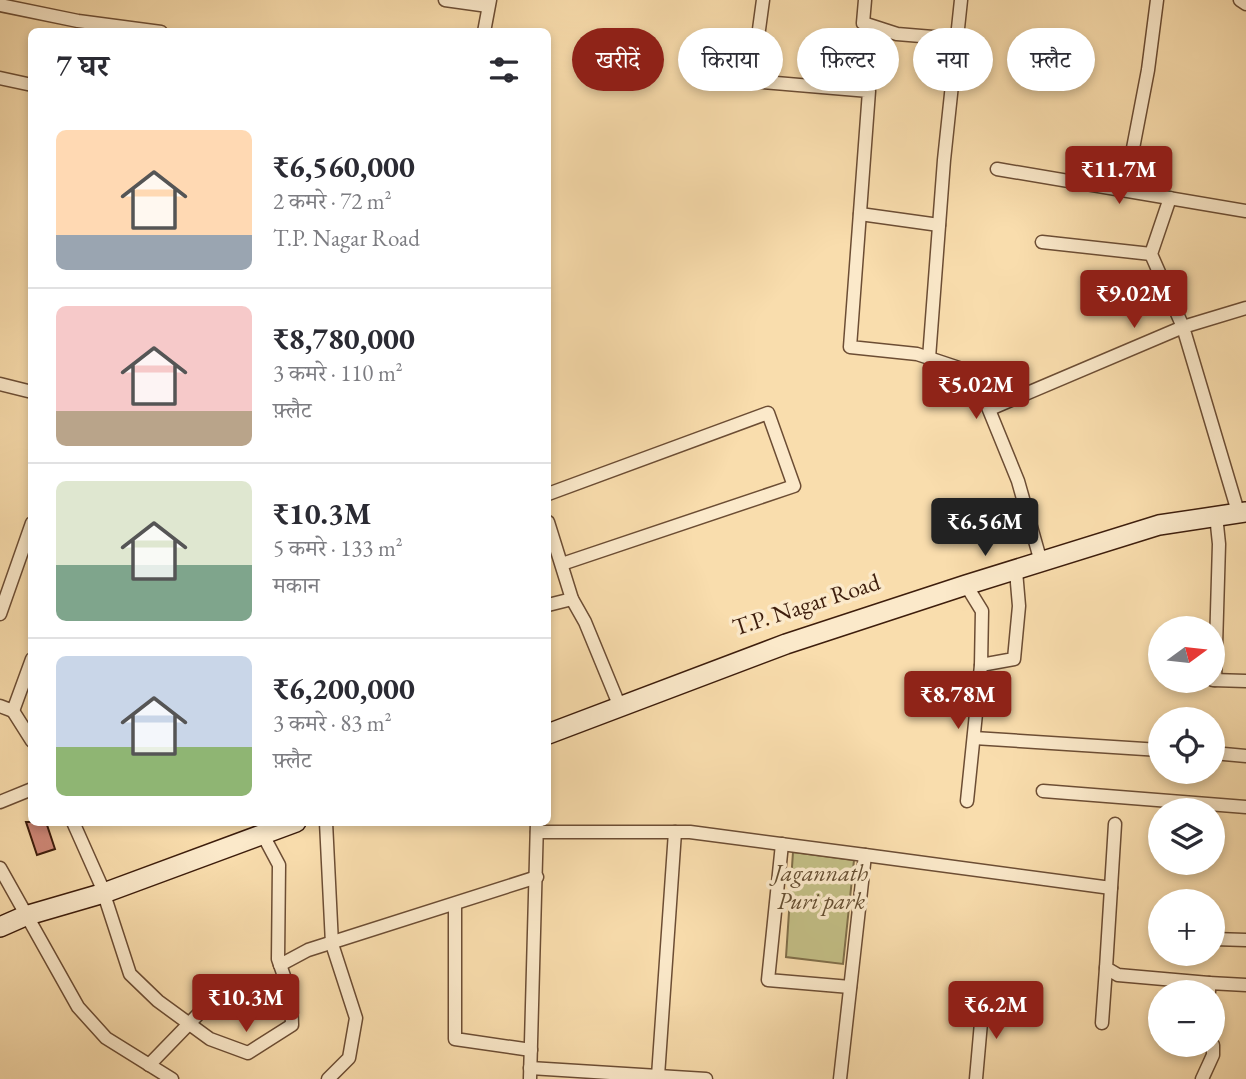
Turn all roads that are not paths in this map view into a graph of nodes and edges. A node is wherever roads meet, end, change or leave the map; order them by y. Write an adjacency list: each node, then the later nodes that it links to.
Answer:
1 (445, 0): 7 (street)
2 (763, 0): 21 (street)
3 (865, 0): 13 (street)
4 (961, 0): 12 (street)
5 (1157, 0): 18 (street)
6 (1241, 0): 9 (street)
7 (489, 3): 11 (street)
8 (0, 5): 10 (street)
9 (1246, 5)
10 (131, 28)
11 (485, 28)
12 (958, 28)
13 (913, 33)
14 (0, 78): 15 (street)
15 (28, 84)
16 (952, 91): 22 (street)
17 (997, 169): 18 (street)
18 (1125, 190): 19 (street)
19 (1170, 198): 20 (street); 24 (street)
20 (1246, 211)
21 (860, 215): 22 (street); 27 (street)
22 (939, 225): 27 (street)
23 (1042, 242): 24 (street)
24 (1151, 254): 26 (street)
25 (1246, 307): 26 (street)
26 (1183, 327): 30 (street); 32 (street)
27 (929, 358): 30 (street)
28 (0, 386): 29 (street)
29 (28, 392)
30 (990, 409): 36 (street)
31 (551, 493): 37 (street)
32 (1242, 507): 33 (main road); 36 (main road, T.P. Nagar Road)
33 (1216, 515): 36 (main road); 43 (street)
34 (551, 531): 37 (street)
35 (28, 534): 42 (street)
36 (1040, 558): 38 (main road); 48 (main road, T.P. Nagar Road)
37 (562, 564): 40 (street)
38 (1016, 571): 39 (main road); 44 (street)
39 (967, 585): 44 (street); 48 (main road)
40 (572, 599): 41 (street); 48 (street)
41 (551, 604)
42 (0, 614)
43 (1216, 616)
44 (981, 665): 54 (street)
45 (28, 670): 50 (street)
46 (1225, 680): 47 (street)
47 (1246, 681)
48 (618, 702): 51 (main road, T.P. Nagar Road); 52 (main road)
49 (0, 706): 50 (street)
50 (13, 711): 53 (street)
51 (551, 722)
52 (551, 733)
53 (28, 735)
54 (974, 738): 55 (street); 60 (street)
55 (1148, 749)
56 (1225, 754): 57 (street)
57 (1246, 755)
58 (1043, 790): 62 (street)
59 (28, 791): 61 (street)
60 (968, 801)
61 (0, 802)
62 (1246, 807)
63 (1115, 824): 73 (street)
64 (75, 826): 74 (street)
65 (326, 826): 81 (street)
66 (537, 827): 68 (street); 72 (street)
67 (269, 829): 74 (main road); 82 (street)
68 (675, 832): 69 (street); 96 (street)
69 (782, 844): 70 (street); 87 (street)
70 (865, 855): 73 (street); 87 (street)
71 (0, 868): 76 (street)
72 (537, 877): 75 (street); 92 (street)
73 (1111, 888): 83 (street)
74 (103, 889): 76 (main road); 90 (street)
75 (455, 904): 81 (street); 92 (street)
76 (22, 910): 77 (main road); 78 (main road); 94 (street)
77 (0, 914)
78 (0, 927)
79 (1225, 939): 80 (street)
80 (1246, 940)
81 (332, 944): 82 (street); 98 (street)
82 (280, 965): 90 (street)
83 (1106, 968): 84 (street); 91 (street)
84 (1156, 980)
85 (1246, 985): 86 (street)
86 (1225, 986)
87 (850, 987): 100 (street)
88 (214, 998): 90 (street)
89 (983, 1000): 101 (street)
90 (187, 1023): 94 (street)
91 (1102, 1023)
92 (531, 1050): 95 (street)
93 (1212, 1057): 102 (street)
94 (149, 1065): 97 (street)
95 (530, 1073): 96 (street)
96 (658, 1076): 99 (street)
97 (172, 1079)
98 (328, 1079)
99 (706, 1079)
100 (840, 1079)
101 (976, 1079)
102 (1202, 1079)

